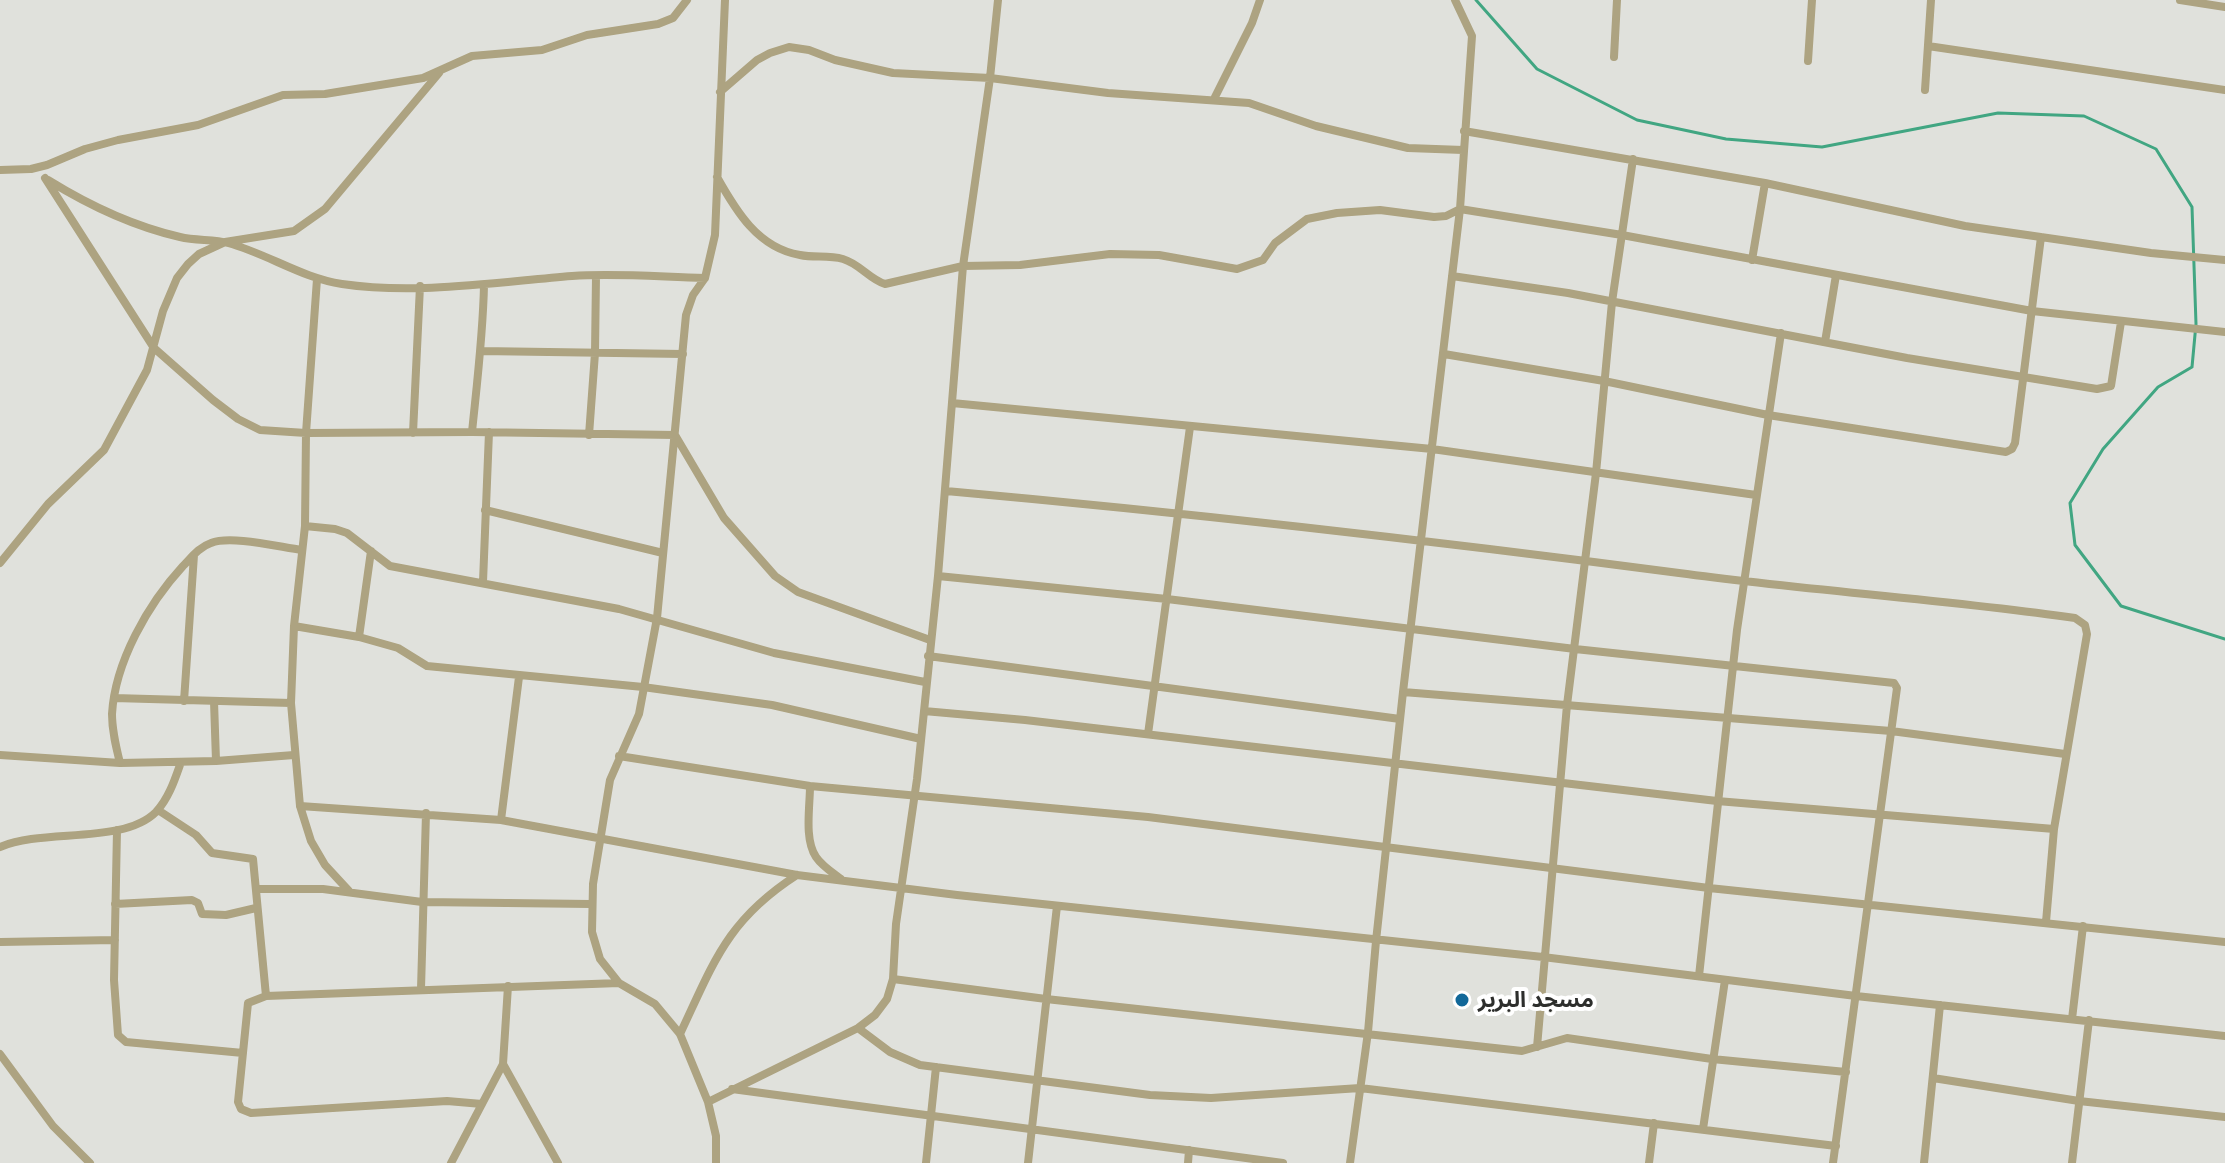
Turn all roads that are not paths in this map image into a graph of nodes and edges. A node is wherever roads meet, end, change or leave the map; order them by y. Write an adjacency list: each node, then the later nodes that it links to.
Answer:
1 (687, 0): 14 (street)
2 (725, 0): 18 (street)
3 (998, 0): 15 (street)
4 (1260, 0): 19 (street)
5 (1455, 0): 20 (street)
6 (1617, 0): 12 (street)
7 (1812, 0): 13 (street)
8 (1931, 0): 11 (street)
9 (2180, 0): 10 (street)
10 (2219, 4)
11 (1928, 46): 16 (street); 17 (street)
12 (1614, 57)
13 (1808, 61)
14 (440, 73): 23 (street); 31 (street)
15 (990, 78): 18 (street); 19 (street); 34 (street)
16 (1925, 90)
17 (2225, 90)
18 (720, 92): 25 (street)
19 (1214, 99): 21 (street)
20 (1464, 131): 21 (street); 22 (street)
21 (1463, 150): 28 (street)
22 (1633, 159): 27 (street); 29 (street)
23 (31, 169): 24 (street); 26 (street)
24 (0, 170)
25 (717, 177): 34 (street); 38 (street)
26 (45, 178): 31 (street); 48 (street)
27 (1765, 183): 30 (street); 32 (street)
28 (1460, 209): 29 (street); 34 (street); 37 (street)
29 (1622, 235): 32 (street); 42 (street)
30 (2041, 237): 33 (street); 43 (street)
31 (225, 242): 39 (street); 48 (street)
32 (1752, 260): 35 (street)
33 (2225, 260)
34 (963, 266): 55 (street)
35 (1836, 275): 43 (street); 47 (street)
36 (596, 276): 38 (street); 40 (street); 50 (street)
37 (1452, 276): 42 (street); 52 (street)
38 (705, 278): 51 (street)
39 (317, 279): 41 (street); 60 (street)
40 (484, 285): 41 (street); 49 (street)
41 (420, 286): 61 (street)
42 (1612, 302): 46 (street); 54 (street)
43 (2032, 311): 44 (street); 53 (street)
44 (2121, 322): 45 (street); 53 (street)
45 (2225, 332)
46 (1781, 333): 47 (street); 56 (street)
47 (1825, 342): 53 (street)
48 (154, 348): 60 (street); 77 (street)
49 (481, 351): 50 (street); 58 (street)
50 (595, 353): 51 (street); 62 (street)
51 (683, 354): 63 (street)
52 (1444, 354): 54 (street); 64 (street)
53 (2023, 376): 56 (street)
54 (1604, 381): 56 (street); 65 (street)
55 (952, 403): 57 (street); 66 (street)
56 (1768, 415): 67 (street)
57 (1190, 427): 64 (street); 69 (street)
58 (472, 432): 59 (street); 61 (street)
59 (489, 432): 62 (street); 68 (street)
60 (306, 433): 61 (street); 70 (street)
61 (413, 433)
62 (589, 435): 63 (street)
63 (675, 435): 74 (street); 86 (street)
64 (1432, 449): 65 (street); 71 (street)
65 (1596, 473): 67 (street); 76 (street)
66 (946, 491): 69 (street); 78 (street)
67 (1756, 495): 79 (street)
68 (485, 510): 74 (street); 80 (street)
69 (1179, 512): 71 (street); 81 (street)
70 (305, 526): 72 (street); 73 (street)
71 (1421, 539): 76 (street); 84 (street)
72 (302, 550): 75 (street); 83 (street)
73 (371, 551): 80 (street); 85 (street)
74 (663, 553): 82 (street)
75 (194, 554): 95 (street); 96 (street)
76 (1586, 559): 79 (street); 87 (street)
77 (0, 563)
78 (938, 576): 81 (street); 86 (street)
79 (1744, 581): 89 (street); 106 (street)
80 (483, 582): 82 (street)
81 (1167, 599): 84 (street); 92 (street)
82 (657, 618): 91 (street); 93 (street)
83 (294, 626): 85 (street); 98 (street)
84 (1411, 628): 87 (street); 94 (street)
85 (359, 637): 90 (street)
86 (930, 640): 88 (street)
87 (1575, 649): 89 (street); 99 (street)
88 (928, 656): 91 (street); 92 (street)
89 (1733, 667): 101 (street); 103 (street)
90 (519, 677): 93 (street); 122 (street)
91 (925, 682): 100 (street)
92 (1155, 685): 102 (street); 104 (street)
93 (643, 687): 105 (street); 109 (street)
94 (1403, 692): 99 (street); 102 (street)
95 (114, 698): 96 (street); 112 (street)
96 (184, 701): 97 (street)
97 (214, 701): 98 (street); 110 (street)
98 (291, 703): 108 (street)
99 (1567, 705): 101 (street); 114 (street)
100 (924, 711): 104 (street); 105 (street)
101 (1728, 717): 103 (street); 117 (street)
102 (1400, 719): 113 (street)
103 (1891, 731): 106 (street); 121 (street)
104 (1148, 734): 113 (street)
105 (921, 739): 116 (street)
106 (2065, 754): 123 (street)
107 (0, 755): 112 (street)
108 (294, 755): 110 (street); 118 (street)
109 (619, 756): 115 (street); 125 (street)
110 (216, 761): 111 (street)
111 (181, 762): 112 (street); 119 (street)
112 (120, 763)
113 (1395, 763): 114 (street); 127 (street)
114 (1560, 781): 117 (street); 128 (street)
115 (810, 786): 116 (street); 130 (street)
116 (916, 794): 127 (street); 131 (street)
117 (1717, 801): 121 (street); 132 (street)
118 (300, 806): 120 (street); 134 (street)
119 (158, 810): 124 (street); 133 (street)
120 (426, 813): 122 (street); 135 (street)
121 (1880, 814): 123 (street); 138 (street)
122 (501, 820): 125 (street)
123 (2054, 829): 141 (street)
124 (117, 830): 126 (street); 136 (street)
125 (600, 837): 129 (street); 137 (street)
126 (0, 847)
127 (1385, 848): 128 (street); 144 (street)
128 (1552, 867): 132 (street); 147 (street)
129 (797, 875): 130 (street); 162 (street)
130 (841, 880): 131 (street)
131 (902, 888): 139 (street); 149 (street)
132 (1709, 888): 138 (street); 148 (street)
133 (257, 889): 134 (street); 140 (street)
134 (349, 891): 135 (street)
135 (422, 902): 137 (street); 153 (street)
136 (115, 904): 140 (street); 143 (street)
137 (591, 904): 151 (street)
138 (1868, 905): 141 (street); 155 (street)
139 (1057, 906): 144 (street); 156 (street)
140 (256, 908): 154 (street)
141 (2046, 922): 142 (street)
142 (2083, 926): 146 (street); 158 (street)
143 (115, 940): 145 (street); 165 (street)
144 (1376, 941): 147 (street); 161 (street)
145 (0, 942)
146 (2225, 942)
147 (1543, 957): 148 (street); 164 (street)
148 (1699, 976): 150 (street)
149 (893, 979): 156 (street); 160 (street)
150 (1725, 980): 155 (street); 167 (street)
151 (619, 983): 152 (street); 162 (street)
152 (508, 986): 153 (street); 168 (street)
153 (421, 989): 154 (street)
154 (266, 996): 165 (street)
155 (1856, 996): 157 (street); 170 (street)
156 (1046, 999): 161 (street); 172 (street)
157 (1940, 1005): 158 (street); 171 (street)
158 (2072, 1019): 159 (street)
159 (2089, 1020): 163 (street); 175 (street)
160 (858, 1028): 169 (street); 174 (street)
161 (1368, 1032): 164 (street); 173 (street)
162 (680, 1034): 176 (street)
163 (2225, 1036)
164 (1537, 1047): 167 (street)
165 (243, 1053): 177 (street)
166 (0, 1054): 185 (street)
167 (1712, 1059): 170 (street); 181 (street)
168 (503, 1064): 177 (street); 187 (street)
169 (936, 1067): 172 (street); 178 (street)
170 (1846, 1072): 183 (street)
171 (1933, 1078): 175 (street); 196 (street)
172 (1037, 1080): 173 (street); 182 (street)
173 (1360, 1088): 180 (street); 193 (street)
174 (731, 1089): 176 (street); 178 (street)
175 (2079, 1101): 179 (street); 197 (street)
176 (708, 1102): 188 (street)
177 (482, 1104): 186 (street)
178 (931, 1116): 182 (street); 189 (street)
179 (2225, 1117)
180 (1654, 1123): 181 (street); 194 (street)
181 (1703, 1129): 183 (street)
182 (1033, 1130): 184 (street); 190 (street)
183 (1836, 1146): 195 (street)
184 (1189, 1150): 191 (street); 192 (street)
185 (90, 1163)
186 (451, 1163)
187 (558, 1163)
188 (716, 1163)
189 (926, 1163)
190 (1028, 1163)
191 (1188, 1163)
192 (1283, 1163)
193 (1350, 1163)
194 (1649, 1163)
195 (1833, 1163)
196 (1924, 1163)
197 (2072, 1163)

